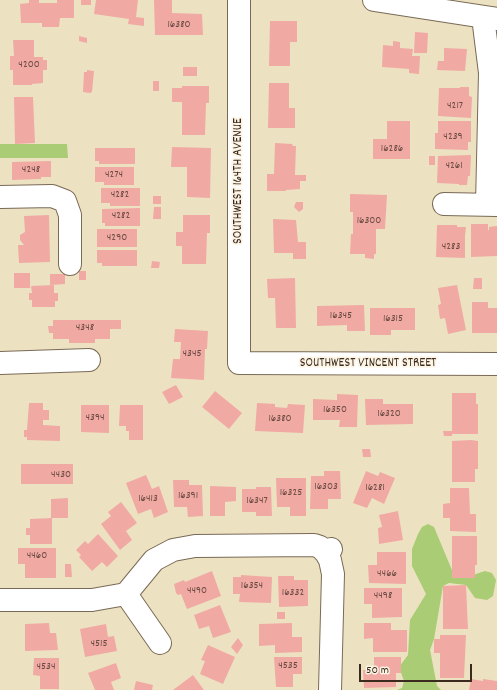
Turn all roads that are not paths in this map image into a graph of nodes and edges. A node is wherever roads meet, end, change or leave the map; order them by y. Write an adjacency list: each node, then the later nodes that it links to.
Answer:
1 (239, 0): 10 (street, SOUTHWEST 164TH AVENUE)
2 (374, 0): 3 (street)
3 (490, 18): 6 (street)
4 (0, 197): 7 (street)
5 (444, 204): 6 (street)
6 (492, 205)
7 (70, 264)
8 (89, 360): 9 (street)
9 (0, 363)
10 (239, 363): 11 (street, SOUTHWEST VINCENT STREET)
11 (497, 364)
12 (126, 594): 13 (street); 14 (street); 15 (street)
13 (0, 600)
14 (160, 643)
15 (330, 690)

